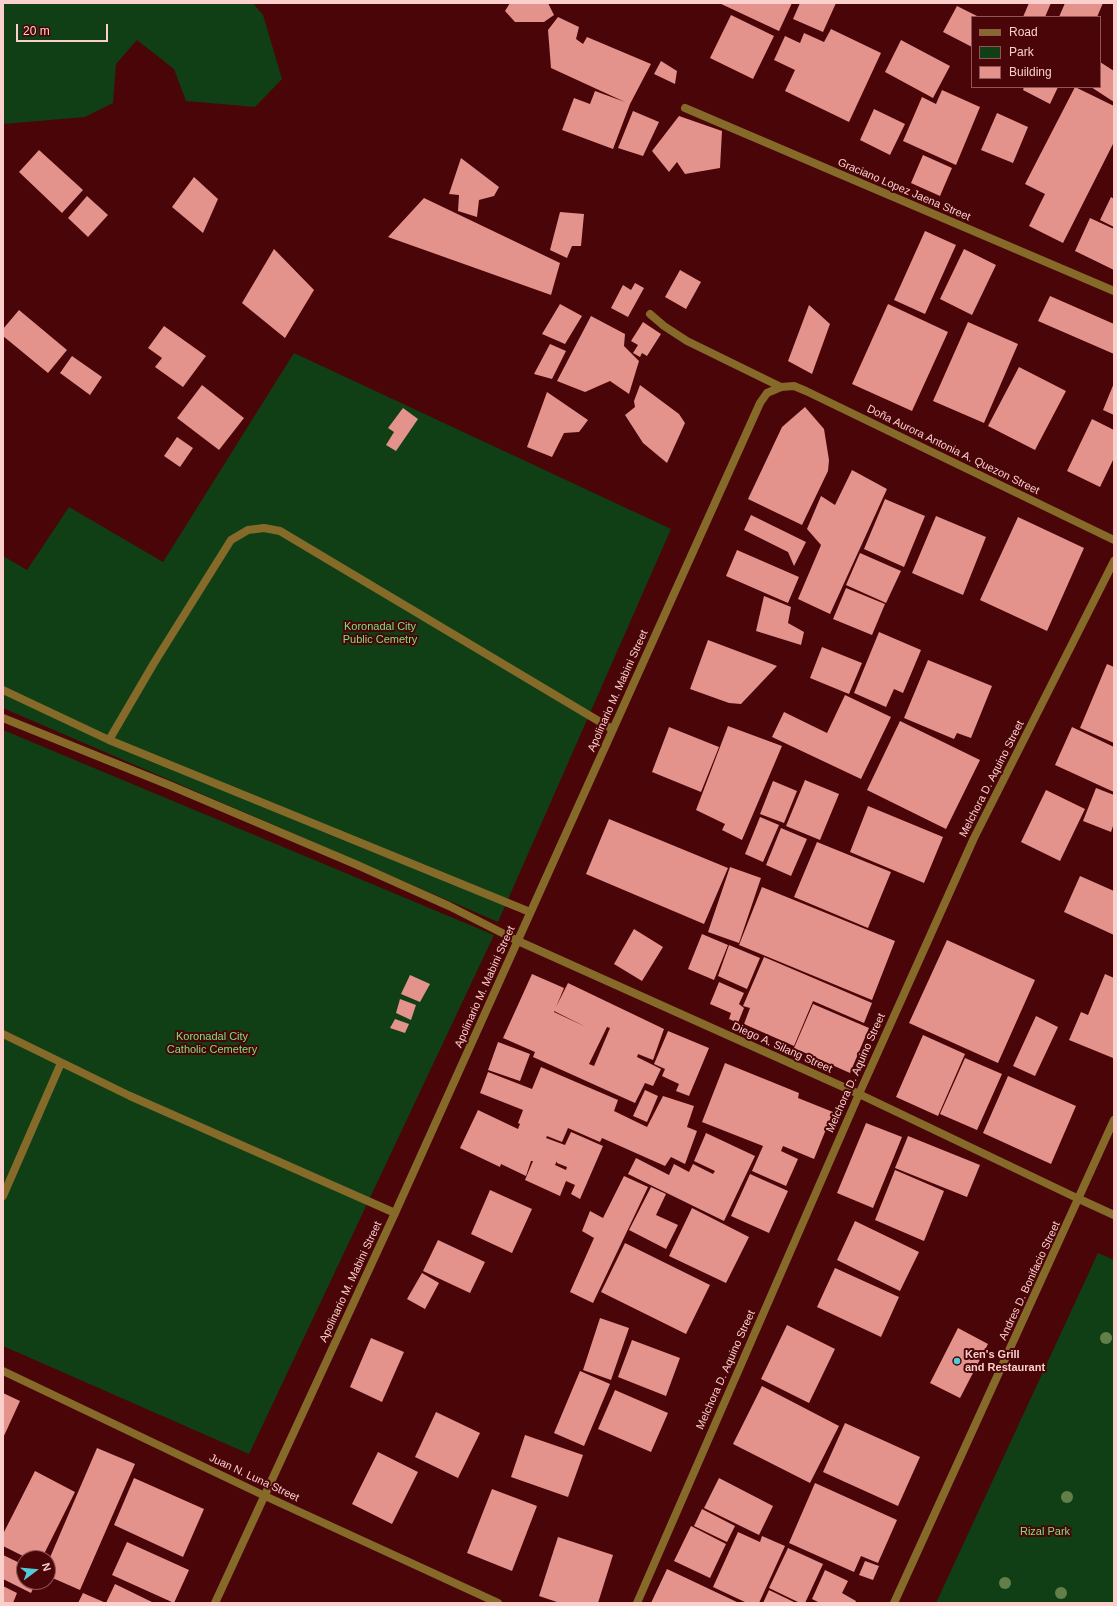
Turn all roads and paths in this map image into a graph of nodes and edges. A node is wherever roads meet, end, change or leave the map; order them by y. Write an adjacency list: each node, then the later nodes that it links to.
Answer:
1 (685, 108): 2 (street, Graciano Lopez Jaena Street)
2 (1114, 291)
3 (650, 314): 4 (street)
4 (781, 387): 5 (street, Doña Aurora Antonia A. Quezon Street); 9 (street, Apolinario M. Mabini Street)
5 (1114, 540)
6 (1114, 561): 15 (street, Melchora D. Aquino Street)
7 (3, 690): 10 (street)
8 (3, 718): 12 (street, Diego A. Silang Street)
9 (612, 729): 10 (street); 11 (street, Apolinario M. Mabini Street)
10 (109, 740): 11 (street)
11 (530, 912): 12 (street, Apolinario M. Mabini Street)
12 (518, 941): 15 (street, Diego A. Silang Street); 19 (street, Apolinario M. Mabini Street)
13 (3, 1034): 14 (street)
14 (61, 1063): 17 (street); 19 (street)
15 (859, 1094): 18 (street, Diego A. Silang Street); 25 (street, Melchora D. Aquino Street)
16 (1114, 1120): 18 (street, Andres D. Bonifacio Street)
17 (3, 1196)
18 (1079, 1199): 20 (street, Diego A. Silang Street); 26 (street, Andres D. Bonifacio Street)
19 (395, 1213): 22 (street, Apolinario M. Mabini Street)
20 (1114, 1215)
21 (3, 1371): 22 (street, Juan N. Luna Street)
22 (265, 1496): 23 (street, Apolinario M. Mabini Street); 24 (street, Juan N. Luna Street)
23 (215, 1603)
24 (498, 1603)
25 (637, 1603)
26 (894, 1603)

